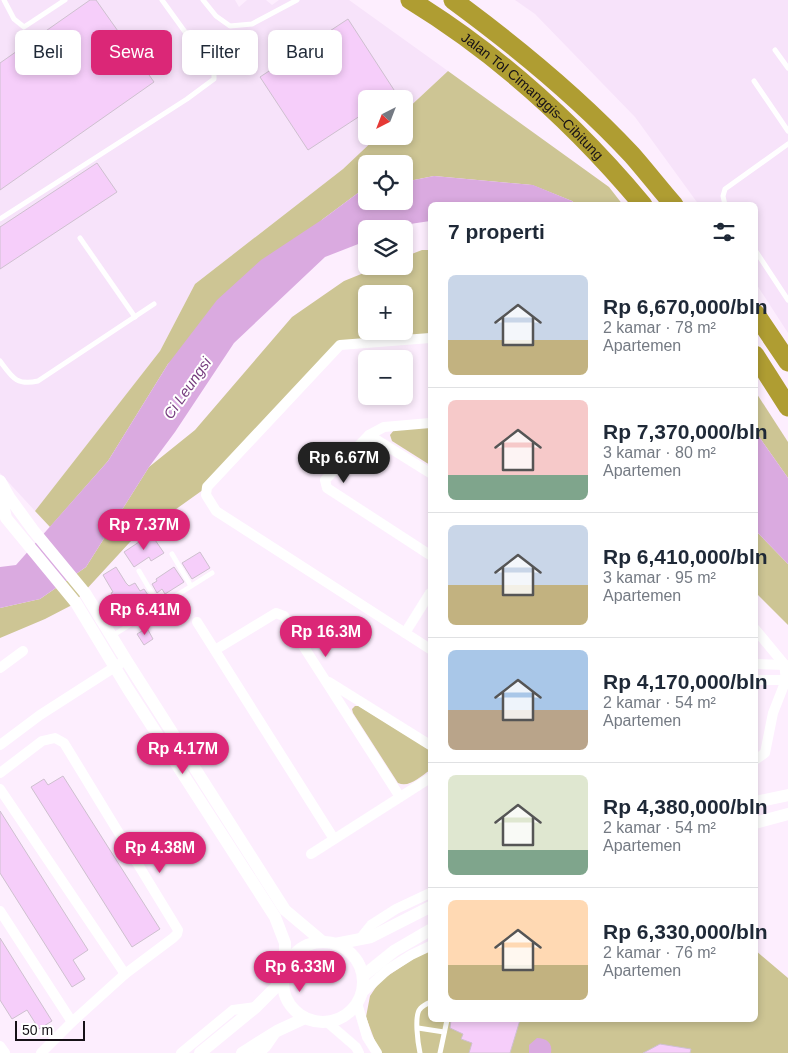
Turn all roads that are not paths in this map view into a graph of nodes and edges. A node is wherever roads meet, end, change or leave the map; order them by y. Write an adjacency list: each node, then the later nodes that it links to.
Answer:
1 (4, 0): 2 (lane)
2 (65, 0)
3 (162, 0): 16 (lane)
4 (203, 0): 5 (lane)
5 (297, 0)
6 (410, 0): 13 (highway, Jalan Tol Cimanggis–Cibitung)
7 (453, 0): 14 (highway, Jalan Tol Cimanggis–Cibitung)
8 (775, 50): 9 (lane)
9 (788, 68)
10 (754, 81): 11 (lane)
11 (788, 131)
12 (788, 144): 15 (lane)
13 (641, 202)
14 (671, 202)
15 (724, 202)
16 (0, 219)
17 (80, 238): 21 (lane)
18 (758, 255): 19 (lane)
19 (788, 300)
20 (154, 304): 21 (lane)
21 (135, 317): 25 (lane)
22 (758, 317): 26 (highway)
23 (428, 338): 41 (street)
24 (758, 359): 27 (highway)
25 (0, 360)
26 (788, 362)
27 (788, 407)
28 (428, 423): 29 (street)
29 (369, 435): 30 (street); 34 (street)
30 (428, 472)
31 (0, 481): 43 (street)
32 (0, 490): 50 (street)
33 (172, 554): 37 (lane)
34 (428, 554)
35 (138, 571): 39 (lane)
36 (212, 573): 37 (lane)
37 (191, 586): 39 (lane)
38 (428, 596): 41 (street)
39 (159, 606): 43 (lane)
40 (197, 622): 45 (street)
41 (405, 632): 44 (street)
42 (758, 633): 49 (street)
43 (112, 636): 47 (street)
44 (428, 648)
45 (214, 650): 52 (street); 66 (street)
46 (23, 651): 51 (street)
47 (126, 660): 50 (street); 73 (street)
48 (758, 664): 49 (street)
49 (786, 664): 54 (street)
50 (114, 667): 56 (street); 76 (street)
51 (0, 668)
52 (325, 680): 55 (street); 62 (street)
53 (758, 680): 54 (street)
54 (787, 680): 57 (street)
55 (428, 744)
56 (0, 745)
57 (758, 758)
58 (0, 773): 75 (street)
59 (428, 779): 62 (street)
60 (0, 789): 75 (street)
61 (788, 795): 63 (street)
62 (400, 797): 66 (street)
63 (758, 801)
64 (788, 814): 65 (street)
65 (758, 821)
66 (334, 839): 67 (street)
67 (311, 854)
68 (428, 893): 72 (street)
69 (428, 908): 72 (street)
70 (0, 911): 82 (street)
71 (428, 931): 77 (street)
72 (359, 940): 73 (street)
73 (329, 943): 76 (street); 77 (street)
74 (428, 947): 78 (street)
75 (126, 974): 82 (street)
76 (284, 974): 80 (street); 81 (street)
77 (363, 976): 78 (street)
78 (359, 999): 83 (street); 96 (street)
79 (428, 1003): 85 (lane)
80 (256, 1007): 91 (street); 92 (street)
81 (305, 1018): 83 (street); 86 (street)
82 (72, 1022): 90 (street)
83 (327, 1022): 95 (street)
84 (446, 1022): 87 (lane)
85 (418, 1028): 87 (lane); 97 (lane)
86 (277, 1031): 93 (street); 94 (street)
87 (444, 1032): 98 (lane)
88 (0, 1046): 89 (street)
89 (5, 1053)
90 (41, 1053)
91 (181, 1053)
92 (200, 1053)
93 (242, 1053)
94 (259, 1053)
95 (360, 1053)
96 (377, 1053)
97 (420, 1053)
98 (440, 1053)

